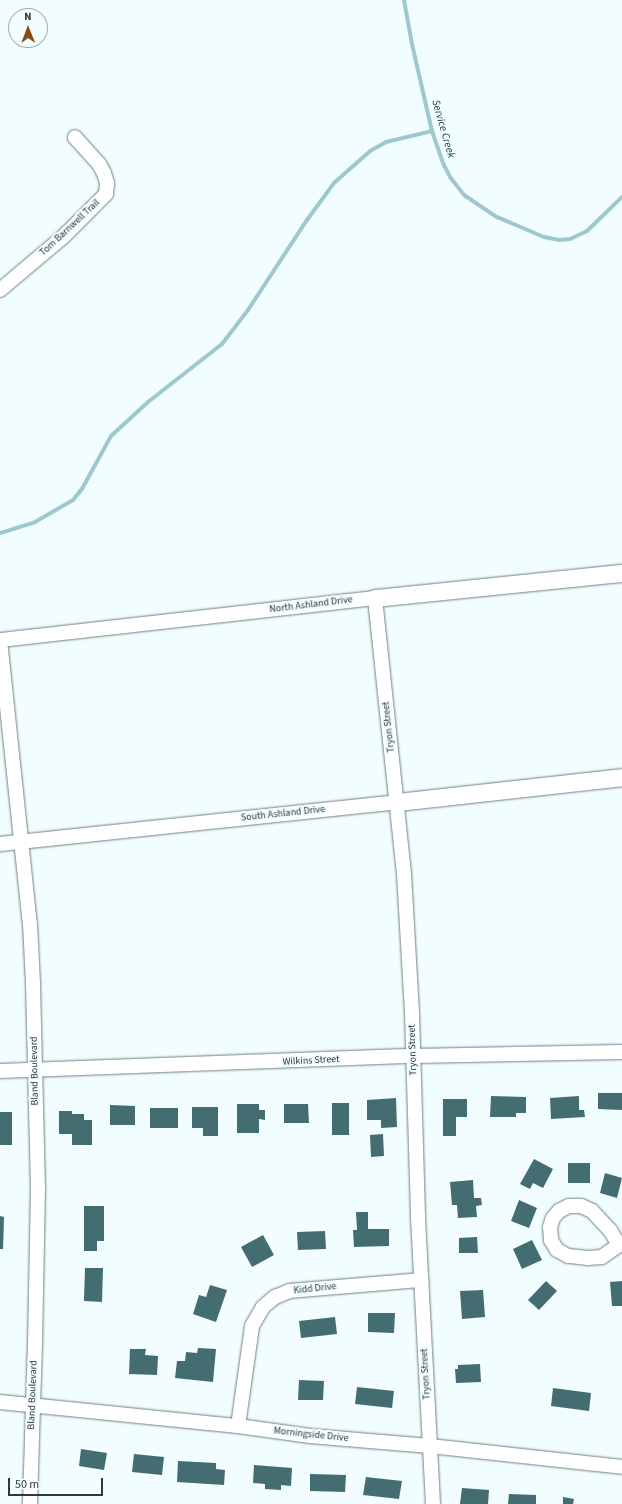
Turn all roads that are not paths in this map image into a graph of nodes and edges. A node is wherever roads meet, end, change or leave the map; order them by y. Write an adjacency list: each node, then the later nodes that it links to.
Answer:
1 (75, 136): 2 (street, Tom Barnwell Trail)
2 (0, 290)
3 (622, 573): 4 (street, North Ashland Drive)
4 (375, 598): 5 (street, North Ashland Drive); 7 (street, Tryon Street)
5 (0, 640): 8 (street, Bland Boulevard)
6 (622, 777): 7 (street, South Ashland Drive)
7 (397, 802): 8 (street, South Ashland Drive); 11 (street, Tryon Street)
8 (21, 842): 9 (street, South Ashland Drive); 12 (street, Bland Boulevard)
9 (0, 844)
10 (622, 1052): 11 (street, Wilkins Street)
11 (413, 1056): 12 (street, Wilkins Street); 15 (street, Tryon Street)
12 (34, 1069): 13 (street, Wilkins Street); 17 (street, Bland Boulevard)
13 (0, 1071)
14 (621, 1245): 14 (street)
15 (422, 1280): 18 (street, Kidd Drive); 19 (street, Tryon Street)
16 (0, 1402): 17 (street, Morningside Drive)
17 (32, 1406): 18 (street, Morningside Drive); 21 (street, Bland Boulevard)
18 (238, 1426): 19 (street, Morningside Drive)
19 (430, 1446): 20 (street, Morningside Drive); 22 (street, Tryon Street)
20 (622, 1467)
21 (30, 1504)
22 (433, 1504)

